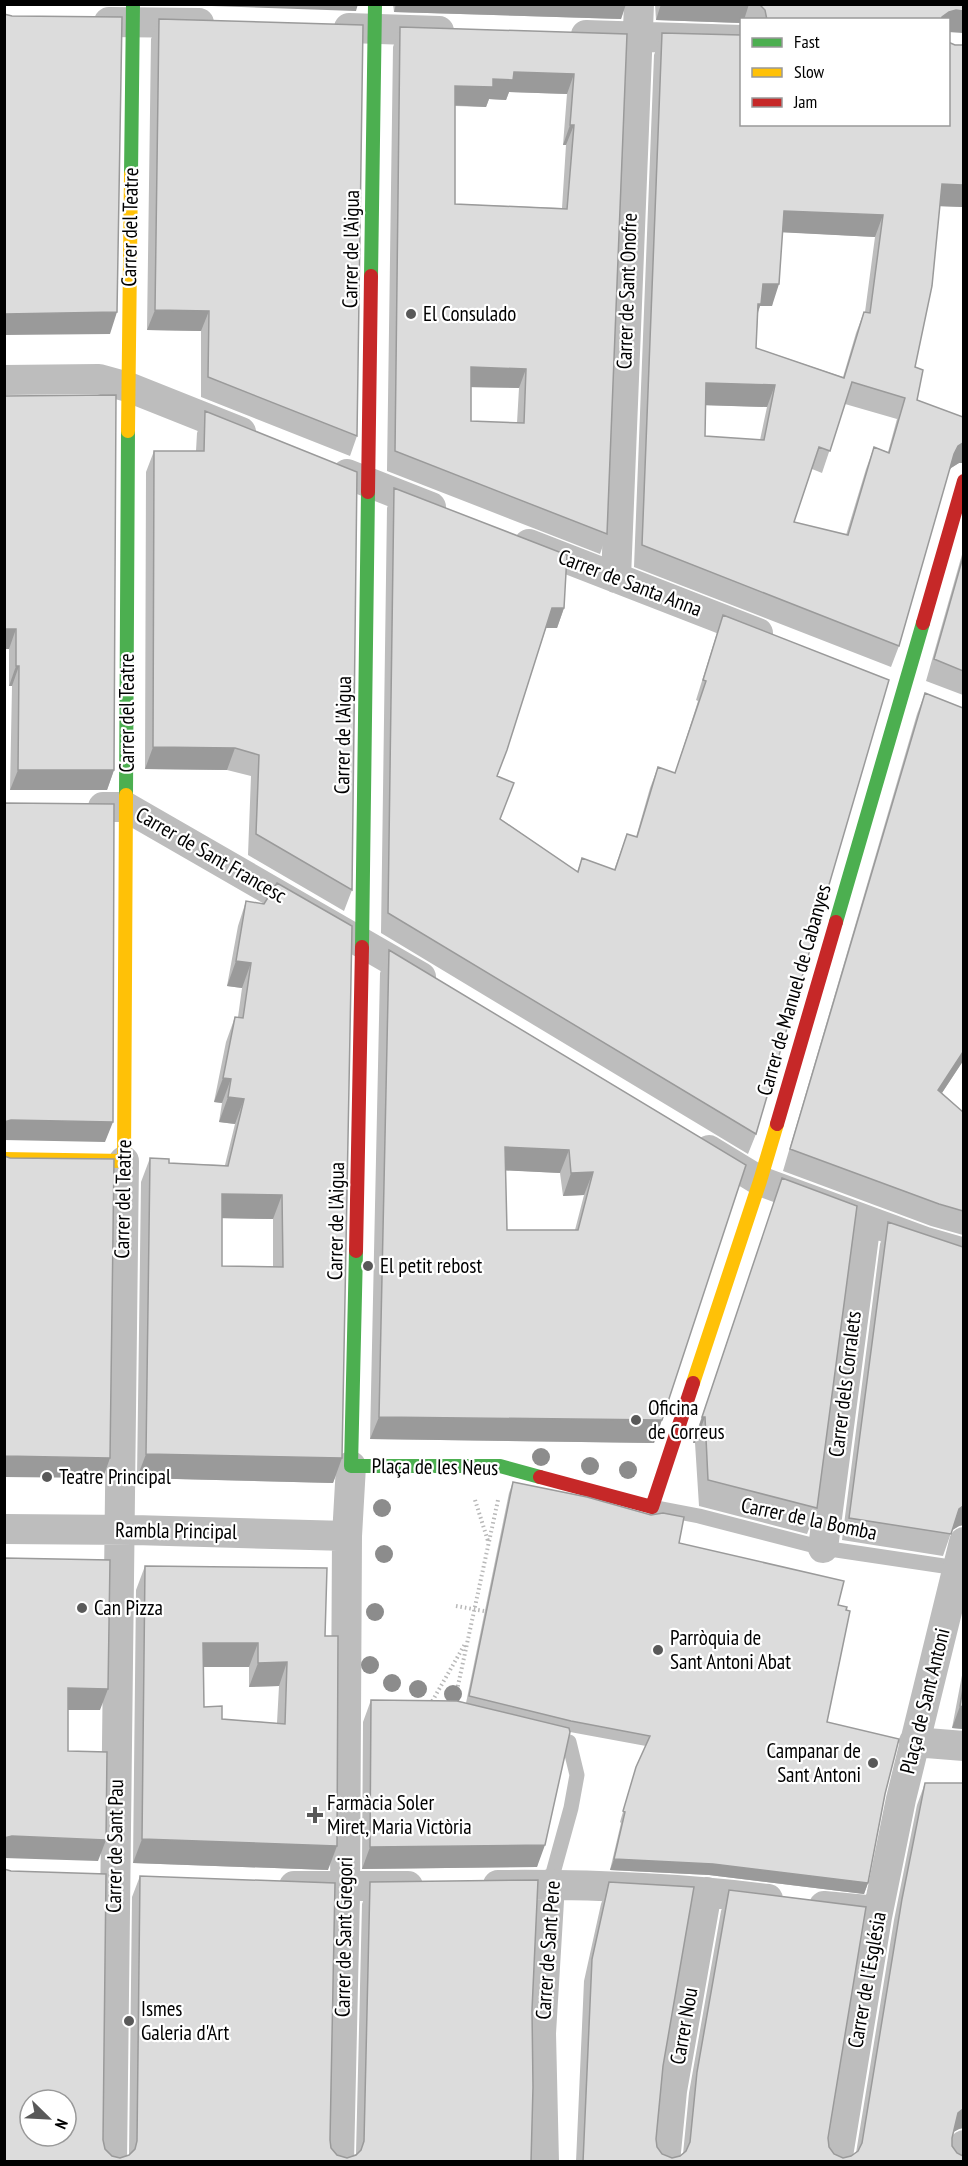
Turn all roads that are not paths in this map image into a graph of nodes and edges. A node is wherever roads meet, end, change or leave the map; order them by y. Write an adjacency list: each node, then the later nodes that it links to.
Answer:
1 (639, 4): 9 (street, Carrer de Sant Onofre)
2 (133, 13): 4 (street); 5 (street); 12 (street, Carrer del Teatre)
3 (375, 17): 6 (street); 7 (street); 16 (street, Carrer de l'Aigua)
4 (83, 22)
5 (222, 24)
6 (328, 27)
7 (463, 32)
8 (558, 34): 9 (street)
9 (638, 36): 10 (street); 20 (street, Carrer de Sant Onofre)
10 (740, 40)
11 (4, 380): 12 (street)
12 (128, 387): 13 (street); 25 (street, Carrer del Teatre)
13 (267, 442)
14 (322, 464): 16 (street)
15 (963, 481): 19 (street, Carrer de Manuel de Cabanyes)
16 (368, 483): 17 (street); 26 (street, Carrer de l'Aigua)
17 (461, 518)
18 (506, 535): 20 (street, Carrer de Santa Anna)
19 (956, 537): 23 (street, Carrer de Manuel de Cabanyes)
20 (616, 578): 21 (street, Carrer de Santa Anna)
21 (788, 645)
22 (874, 679): 23 (street)
23 (915, 695): 31 (street, Carrer de Manuel de Cabanyes)
24 (76, 807): 25 (street)
25 (126, 807): 26 (street, Carrer de Sant Francesc); 30 (street, Carrer del Teatre)
26 (362, 941): 27 (street, Carrer de Sant Francesc); 34 (street, Carrer de l'Aigua)
27 (445, 991)
28 (690, 1139): 31 (street)
29 (4, 1159): 30 (street)
30 (124, 1161): 37 (street, Carrer del Teatre)
31 (760, 1181): 32 (street); 35 (street, Carrer de Manuel de Cabanyes)
32 (866, 1221): 33 (street); 39 (street, Carrer dels Corralets)
33 (963, 1253)
34 (351, 1466): 35 (street, Plaça de les Neus); 38 (street, Plaça de les Neus)
35 (652, 1507): 39 (lane, Carrer de la Bomba)
36 (4, 1529): 37 (street, Rambla Principal)
37 (119, 1530): 38 (street, Rambla Principal); 54 (street, Carrer de Sant Pau)
38 (346, 1536): 41 (street, Plaça de les Neus)
39 (823, 1548): 40 (lane, Carrer de la Bomba)
40 (961, 1559): 43 (street, Plaça de Sant Antoni)
41 (351, 1712): 50 (street, Carrer de Sant Gregori)
42 (534, 1734): 46 (lane, Carrer de Sant Pere)
43 (914, 1742): 44 (street); 45 (street, Plaça de Sant Antoni)
44 (963, 1746)
45 (901, 1799): 52 (street, Carrer de l'Església)
46 (550, 1884): 48 (street); 51 (street); 56 (street, Carrer de Sant Pere)
47 (267, 1885): 50 (street)
48 (474, 1885)
49 (438, 1886): 50 (street)
50 (345, 1887): 55 (street, Carrer de Sant Gregori)
51 (706, 1892): 52 (street); 57 (street, Carrer Nou)
52 (878, 1911): 58 (street, Carrer de l'Església)
53 (963, 2145): 59 (street)
54 (112, 2162)
55 (339, 2162)
56 (544, 2162)
57 (664, 2162)
58 (837, 2162)
59 (961, 2162)

